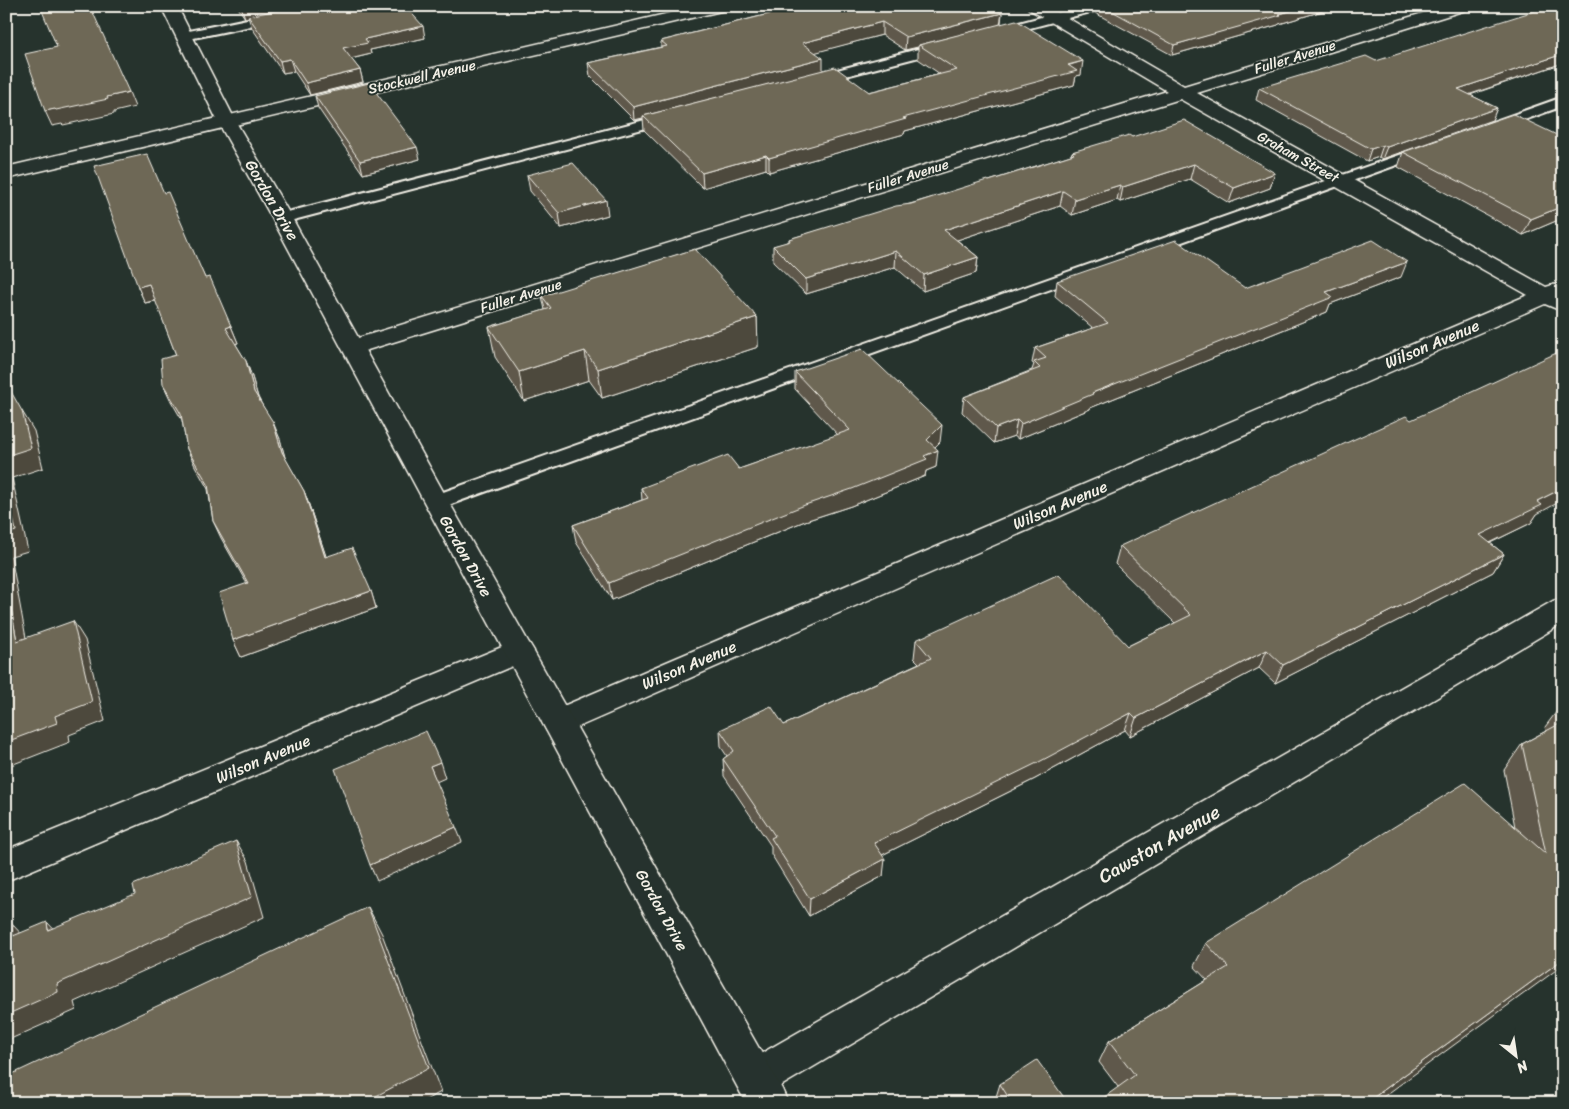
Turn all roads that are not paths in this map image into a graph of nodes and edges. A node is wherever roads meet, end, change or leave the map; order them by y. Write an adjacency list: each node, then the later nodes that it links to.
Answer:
1 (169, 6): 8 (street, Gordon Drive)
2 (329, 6): 8 (lane)
3 (721, 6): 15 (street, Stockwell Avenue)
4 (1035, 6): 7 (street, Graham Street)
5 (1098, 6): 7 (lane)
6 (1463, 6): 12 (street, Fuller Avenue)
7 (1055, 17): 9 (lane); 12 (street, Graham Street)
8 (184, 36): 15 (street, Gordon Drive)
9 (978, 37)
10 (958, 42): 11 (lane)
11 (804, 82)
12 (1181, 92): 19 (street, Graham Street); 22 (street, Fuller Avenue)
13 (1563, 102): 16 (lane)
14 (688, 112): 20 (lane)
15 (227, 122): 18 (street, Stockwell Avenue); 20 (street, Gordon Drive)
16 (1479, 131)
17 (1442, 144): 19 (lane)
18 (6, 173)
19 (1340, 181): 21 (street, Graham Street); 23 (lane)
20 (282, 218): 22 (street, Gordon Drive)
21 (1557, 296): 26 (street, Wilson Avenue)
22 (353, 347): 23 (street, Gordon Drive)
23 (436, 502): 25 (street, Gordon Drive)
24 (1563, 609): 28 (street, Cawston Avenue)
25 (519, 651): 26 (street, Gordon Drive); 27 (street, Wilson Avenue)
26 (558, 722): 28 (street, Gordon Drive)
27 (6, 866)
28 (762, 1091)

